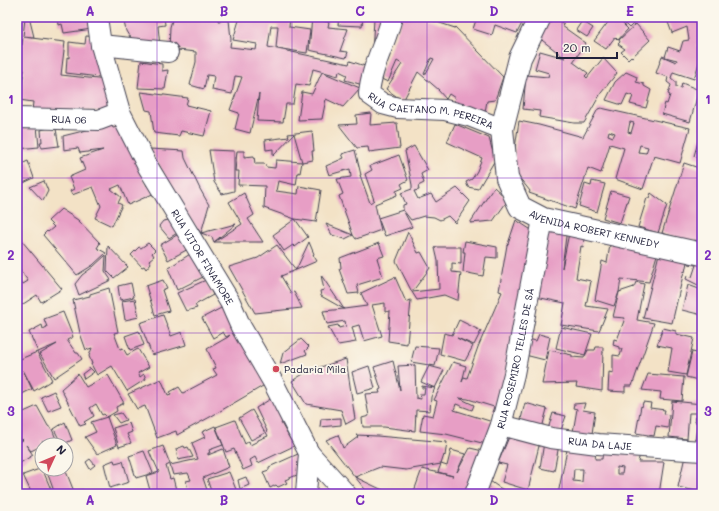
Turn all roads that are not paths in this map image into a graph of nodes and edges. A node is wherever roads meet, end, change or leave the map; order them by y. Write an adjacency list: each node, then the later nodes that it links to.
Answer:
1 (98, 17): 4 (street, RUA VITOR FINAMORE)
2 (392, 17): 8 (street, RUA CAETANO M. PEREIRA)
3 (540, 17): 8 (street, AVENIDA ROBERT KENNEDY)
4 (101, 45): 5 (street); 6 (street, RUA VITOR FINAMORE)
5 (168, 52)
6 (120, 112): 7 (street, RUA 06); 13 (street, RUA VITOR FINAMORE)
7 (17, 118)
8 (502, 129): 9 (street, AVENIDA ROBERT KENNEDY)
9 (544, 219): 10 (street, AVENIDA ROBERT KENNEDY); 11 (street, RUA ROSEMIRO TELLES DE SÁ)
10 (702, 254)
11 (501, 425): 12 (street, RUA DA LAJE); 16 (street, RUA ROSEMIRO TELLES DE SÁ)
12 (702, 451)
13 (310, 453): 14 (street); 15 (street, RUA VITOR FINAMORE)
14 (306, 494)
15 (346, 494)
16 (475, 494)

